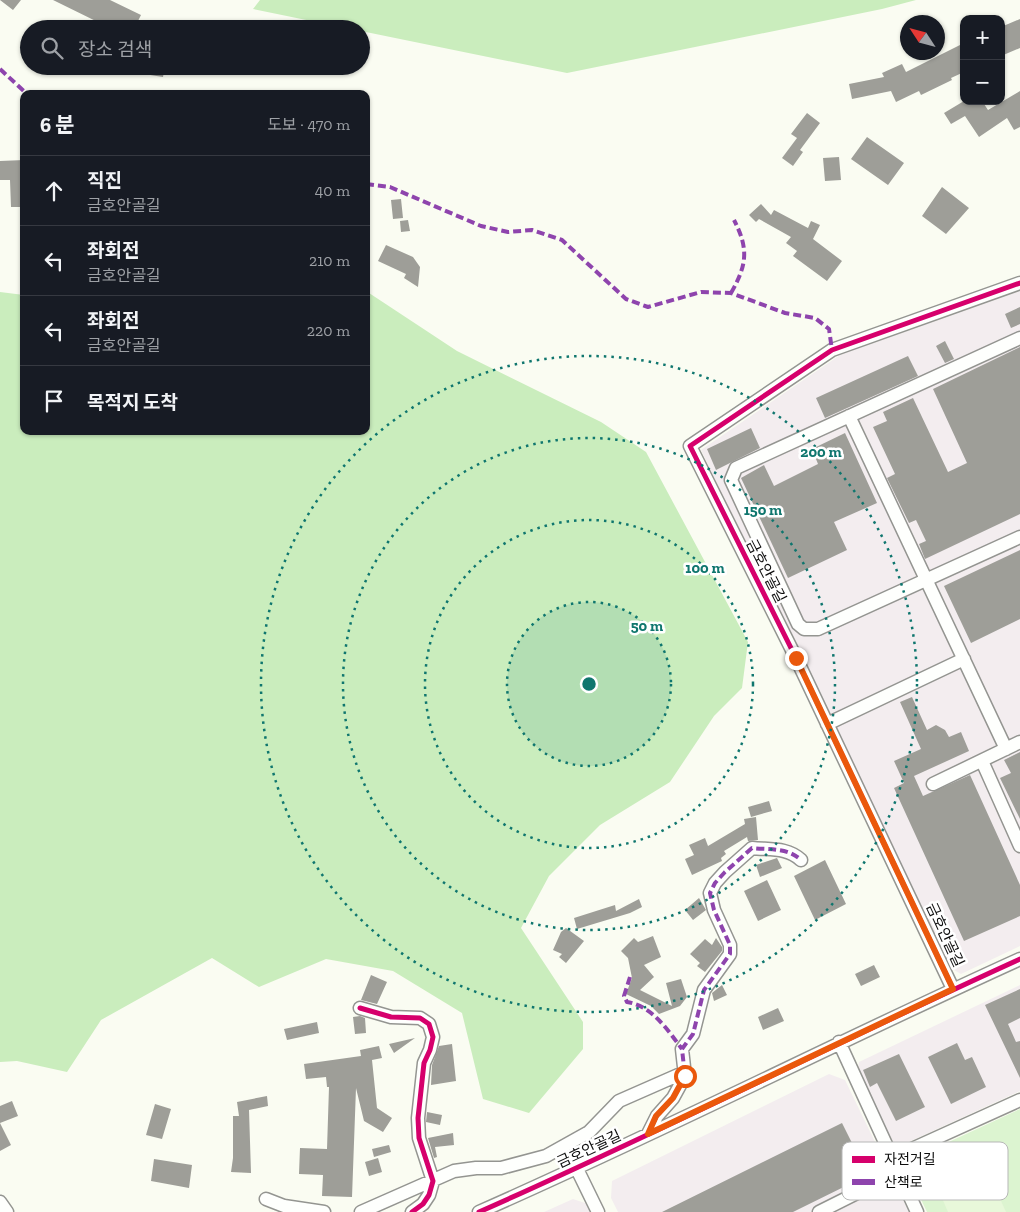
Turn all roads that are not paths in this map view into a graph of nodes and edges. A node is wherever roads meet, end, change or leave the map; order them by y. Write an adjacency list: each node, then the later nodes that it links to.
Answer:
1 (1020, 283): 7 (street, 금호안골길)
2 (1020, 338): 3 (street)
3 (849, 416): 5 (street); 5 (street)
4 (1020, 537): 5 (street)
5 (926, 580): 6 (street)
6 (964, 659): 7 (street); 9 (street)
7 (828, 724): 15 (street, 금호안골길)
8 (1020, 742): 9 (street)
9 (1006, 749): 10 (street)
10 (982, 761): 11 (street); 12 (street)
11 (934, 784)
12 (1020, 846)
13 (801, 860): 18 (street)
14 (1020, 959): 15 (street, 금호안골길)
15 (953, 989): 17 (street, 금호안골길)
16 (360, 1008): 24 (street)
17 (839, 1042): 20 (street, 금호안골길); 21 (street)
18 (685, 1072): 20 (street); 24 (street)
19 (1020, 1100): 22 (street)
20 (648, 1134): 23 (street, 금호안골길)
21 (885, 1142)
22 (927, 1142)
23 (577, 1169): 33 (street, 금호안골길); 34 (street)
24 (433, 1181): 31 (street); 32 (street)
25 (266, 1199): 30 (street)
26 (842, 1200): 35 (street)
27 (912, 1200): 36 (street)
28 (0, 1202): 29 (street)
29 (7, 1212)
30 (324, 1212)
31 (361, 1212)
32 (412, 1212)
33 (479, 1212)
34 (598, 1212)
35 (819, 1212)
36 (918, 1212)

